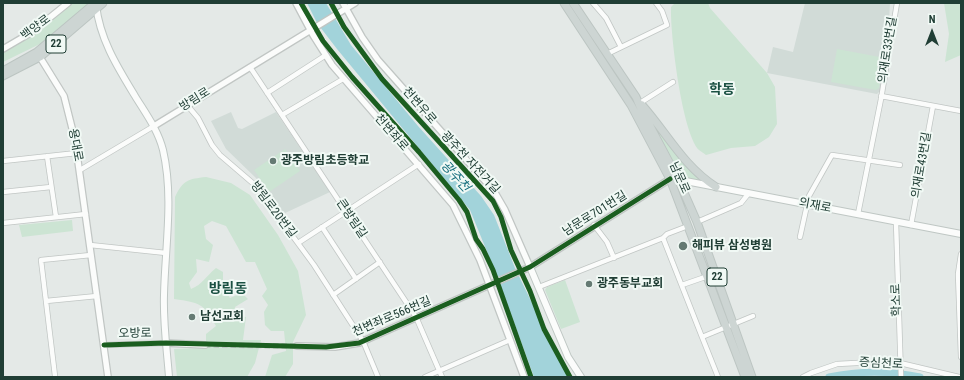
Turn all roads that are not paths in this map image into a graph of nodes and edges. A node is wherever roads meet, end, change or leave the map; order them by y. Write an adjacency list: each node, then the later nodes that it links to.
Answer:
1 (68, 3): 15 (street, 백양로)
2 (103, 3): 10 (main road, 22)
3 (296, 3): 12 (street, 천변좌로)
4 (355, 3): 11 (street, 방림로)
5 (564, 3): 13 (main road, 남문로 / 22)
6 (573, 3): 16 (main road, 남문로 / 22)
7 (593, 3): 14 (street)
8 (656, 3): 14 (street)
9 (897, 3): 25 (street, 의재로33번길)
10 (96, 5): 17 (main road, 22); 31 (main road, 오방로)
11 (345, 6): 12 (street, 방림로); 67 (street, 천변우로)
12 (310, 30): 18 (street, 천변좌로); 19 (street, 방림로)
13 (595, 48): 16 (main road); 39 (main road, 남문로 / 22)
14 (621, 48): 16 (street)
15 (3, 49)
16 (607, 53): 26 (main road, 남문로 / 22)
17 (39, 54): 20 (main road, 22); 21 (main road, 22); 32 (street, 용대로)
18 (326, 56): 22 (street, 천변좌로); 24 (street)
19 (250, 67): 24 (street, 큰방림길); 27 (street, 방림로)
20 (3, 71)
21 (3, 76)
22 (343, 79): 30 (street); 36 (street, 천변좌로)
23 (673, 82): 26 (street)
24 (267, 93): 30 (street, 큰방림길)
25 (881, 96): 28 (street, 의재로33번길); 34 (street, 의재로33번길)
26 (638, 100): 40 (main road, 남문로 / 22); 42 (main road)
27 (188, 105): 31 (street, 방림로); 60 (street, 방림로20번길)
28 (933, 106): 29 (street, 의재로33번길); 54 (street, 의재로43번길)
29 (961, 111)
30 (282, 115): 46 (street, 큰방림길)
31 (154, 126): 38 (street, 방림로); 62 (main road, 오방로)
32 (77, 153): 33 (street); 38 (street, 용대로)
33 (47, 156): 35 (street); 41 (street)
34 (868, 160): 37 (street); 45 (street); 48 (street, 의재로33번길)
35 (3, 161)
36 (419, 164): 46 (street); 70 (street, 천변좌로)
37 (900, 165)
38 (80, 170): 47 (street, 용대로)
39 (670, 178): 40 (main road, 의재로); 53 (street, 남문로701번길); 55 (main road, 남문로 / 22)
40 (678, 180): 42 (main road, 의재로); 50 (main road, 남문로 / 22)
41 (51, 187): 43 (street); 49 (street)
42 (716, 187): 44 (main road, 의재로)
43 (3, 192)
44 (749, 193): 45 (main road, 의재로); 50 (street)
45 (807, 205): 48 (main road, 의재로); 58 (street)
46 (346, 210): 56 (street); 66 (street, 큰방림길)
47 (86, 214): 49 (street); 61 (street, 용대로)
48 (858, 214): 51 (main road, 의재로)
49 (56, 217): 52 (street)
50 (698, 222): 78 (main road, 남문로 / 22)
51 (896, 222): 54 (main road, 의재로); 87 (street, 학소로)
52 (3, 223)
53 (594, 225): 65 (street); 67 (street, 남문로701번길)
54 (911, 225): 57 (main road, 의재로)
55 (688, 226): 59 (street); 68 (main road, 남문로 / 22)
56 (322, 227): 60 (street); 69 (street)
57 (961, 234)
58 (800, 237)
59 (663, 238): 65 (street); 71 (street)
60 (298, 243): 73 (street, 방림로20번길)
61 (90, 245): 62 (street); 64 (street, 용대로)
62 (166, 253): 82 (main road, 오방로)
63 (961, 254): 86 (street)
64 (91, 255): 74 (street, 용대로); 75 (street)
65 (614, 258): 72 (street)
66 (380, 262): 69 (street); 77 (street, 큰방림길)
67 (530, 267): 70 (street, 남문로701번길); 72 (main road, 천변우로)
68 (708, 276): 71 (street); 78 (main road, 남문로 / 22)
69 (356, 279): 73 (street)
70 (490, 285): 77 (street, 천변좌로566번길); 80 (street, 천변좌로)
71 (682, 286): 79 (street)
72 (539, 287): 96 (main road, 천변우로)
73 (334, 295): 81 (street, 방림로20번길)
74 (97, 296): 75 (street); 83 (street, 용대로)
75 (46, 301): 89 (street)
76 (753, 316): 78 (street)
77 (416, 317): 81 (street, 천변좌로566번길); 88 (street, 큰방림길)
78 (731, 327): 79 (street); 98 (main road, 남문로 / 22); 99 (main road, 남문로 / 22)
79 (702, 337): 97 (street)
80 (510, 340): 88 (street); 95 (street, 천변좌로)
81 (363, 341): 85 (street, 천변좌로566번길); 92 (street, 방림로20번길)
82 (166, 343): 83 (street, 오방로); 84 (street); 91 (main road, 오방로)
83 (104, 345): 90 (street, 용대로)
84 (205, 345)
85 (297, 346)
86 (961, 357)
87 (900, 362): 100 (street, 증심천로); 101 (street, 학소로); 102 (street, 증심천로)
88 (439, 371): 93 (street); 94 (street, 큰방림길)
89 (55, 376)
90 (108, 377)
91 (169, 377)
92 (378, 377)
93 (425, 377)
94 (442, 377)
95 (524, 377)
96 (582, 377)
97 (718, 377)
98 (744, 377)
99 (752, 377)
100 (804, 377)
101 (901, 377)
102 (959, 377)

